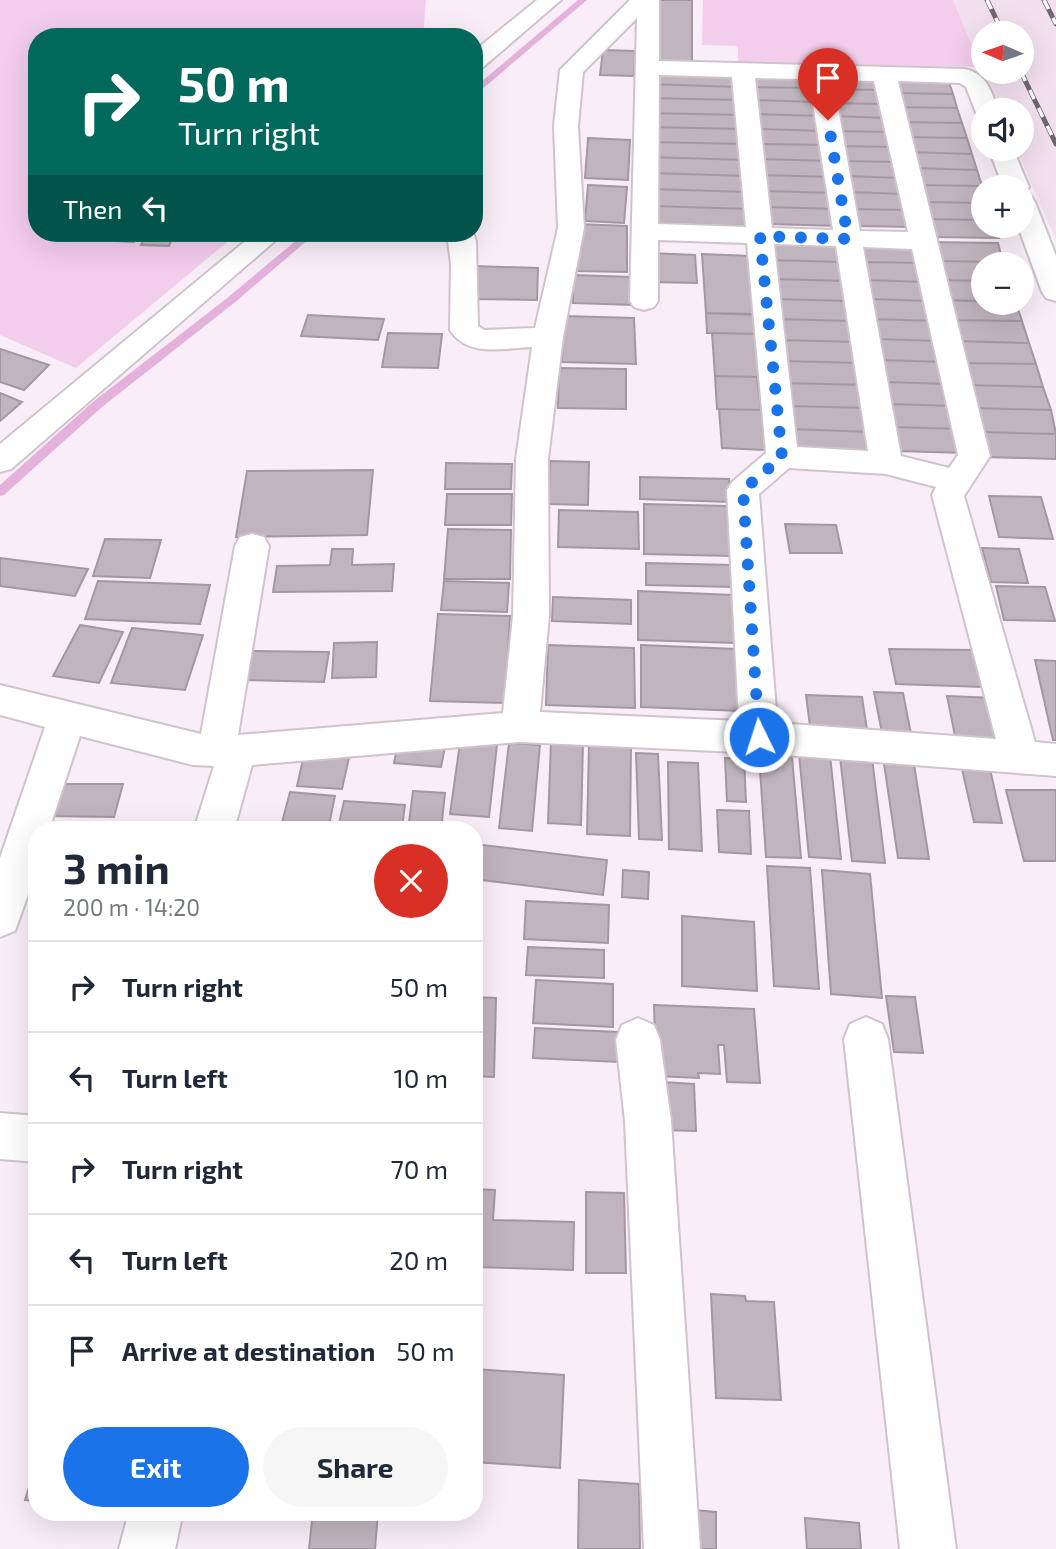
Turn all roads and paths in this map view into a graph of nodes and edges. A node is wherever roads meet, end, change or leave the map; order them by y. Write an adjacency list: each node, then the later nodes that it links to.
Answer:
1 (550, 0): 4 (street)
2 (642, 0): 19 (street)
3 (648, 0): 5 (street)
4 (483, 56)
5 (645, 68): 6 (street); 10 (street)
6 (743, 70): 7 (street); 12 (street)
7 (820, 72): 8 (street); 13 (street)
8 (884, 73): 9 (street); 14 (street)
9 (982, 98)
10 (645, 232): 12 (street); 18 (street)
11 (1034, 234): 17 (street)
12 (760, 236): 13 (street); 20 (street)
13 (848, 239): 14 (street); 22 (street)
14 (923, 241): 23 (street)
15 (260, 242): 21 (street)
16 (463, 242): 19 (street)
17 (1056, 292)
18 (644, 301)
19 (548, 337): 27 (street)
20 (782, 457): 22 (street); 28 (street)
21 (0, 461)
22 (886, 463): 23 (street)
23 (960, 482): 30 (street)
24 (252, 546): 29 (street)
25 (0, 701): 26 (street)
26 (67, 717): 29 (street); 31 (street)
27 (520, 727): 28 (street); 29 (street)
28 (759, 737): 30 (street)
29 (227, 751): 32 (street)
30 (1038, 759)
31 (32, 821)
32 (217, 821)
33 (28, 834): 34 (street)
34 (0, 918)
35 (866, 1039): 42 (street)
36 (638, 1040): 41 (street)
37 (0, 1136): 38 (street)
38 (28, 1138)
39 (154, 1521): 40 (street)
40 (147, 1549)
41 (672, 1549)
42 (928, 1549)

